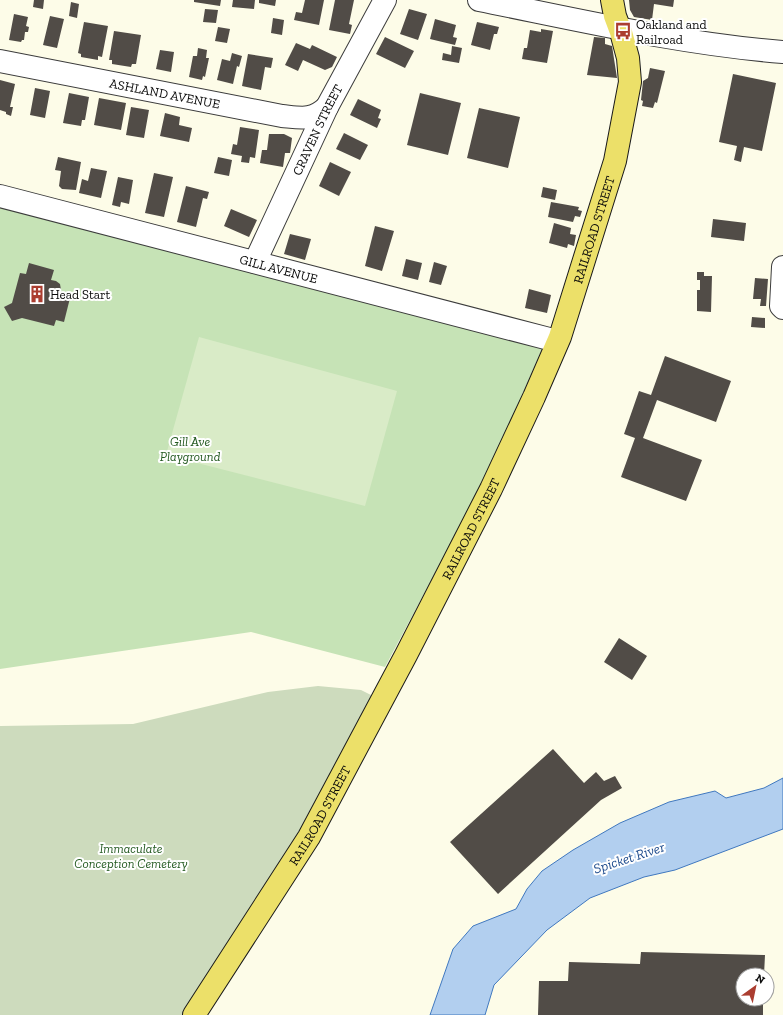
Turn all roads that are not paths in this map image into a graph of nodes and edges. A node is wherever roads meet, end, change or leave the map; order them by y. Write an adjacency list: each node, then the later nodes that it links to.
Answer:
1 (385, 0): 7 (street, CRAVEN STREET)
2 (479, 0): 4 (street)
3 (612, 0): 4 (main road, RAILROAD STREET)
4 (620, 28): 5 (street); 12 (main road, RAILROAD STREET)
5 (783, 52)
6 (0, 61): 7 (street, ASHLAND AVENUE)
7 (328, 107): 9 (street, CRAVEN STREET)
8 (0, 196): 9 (street, GILL AVENUE)
9 (255, 262): 12 (street, GILL AVENUE)
10 (783, 267): 11 (street)
11 (783, 308)
12 (557, 341): 13 (main road, RAILROAD STREET)
13 (194, 1015)

